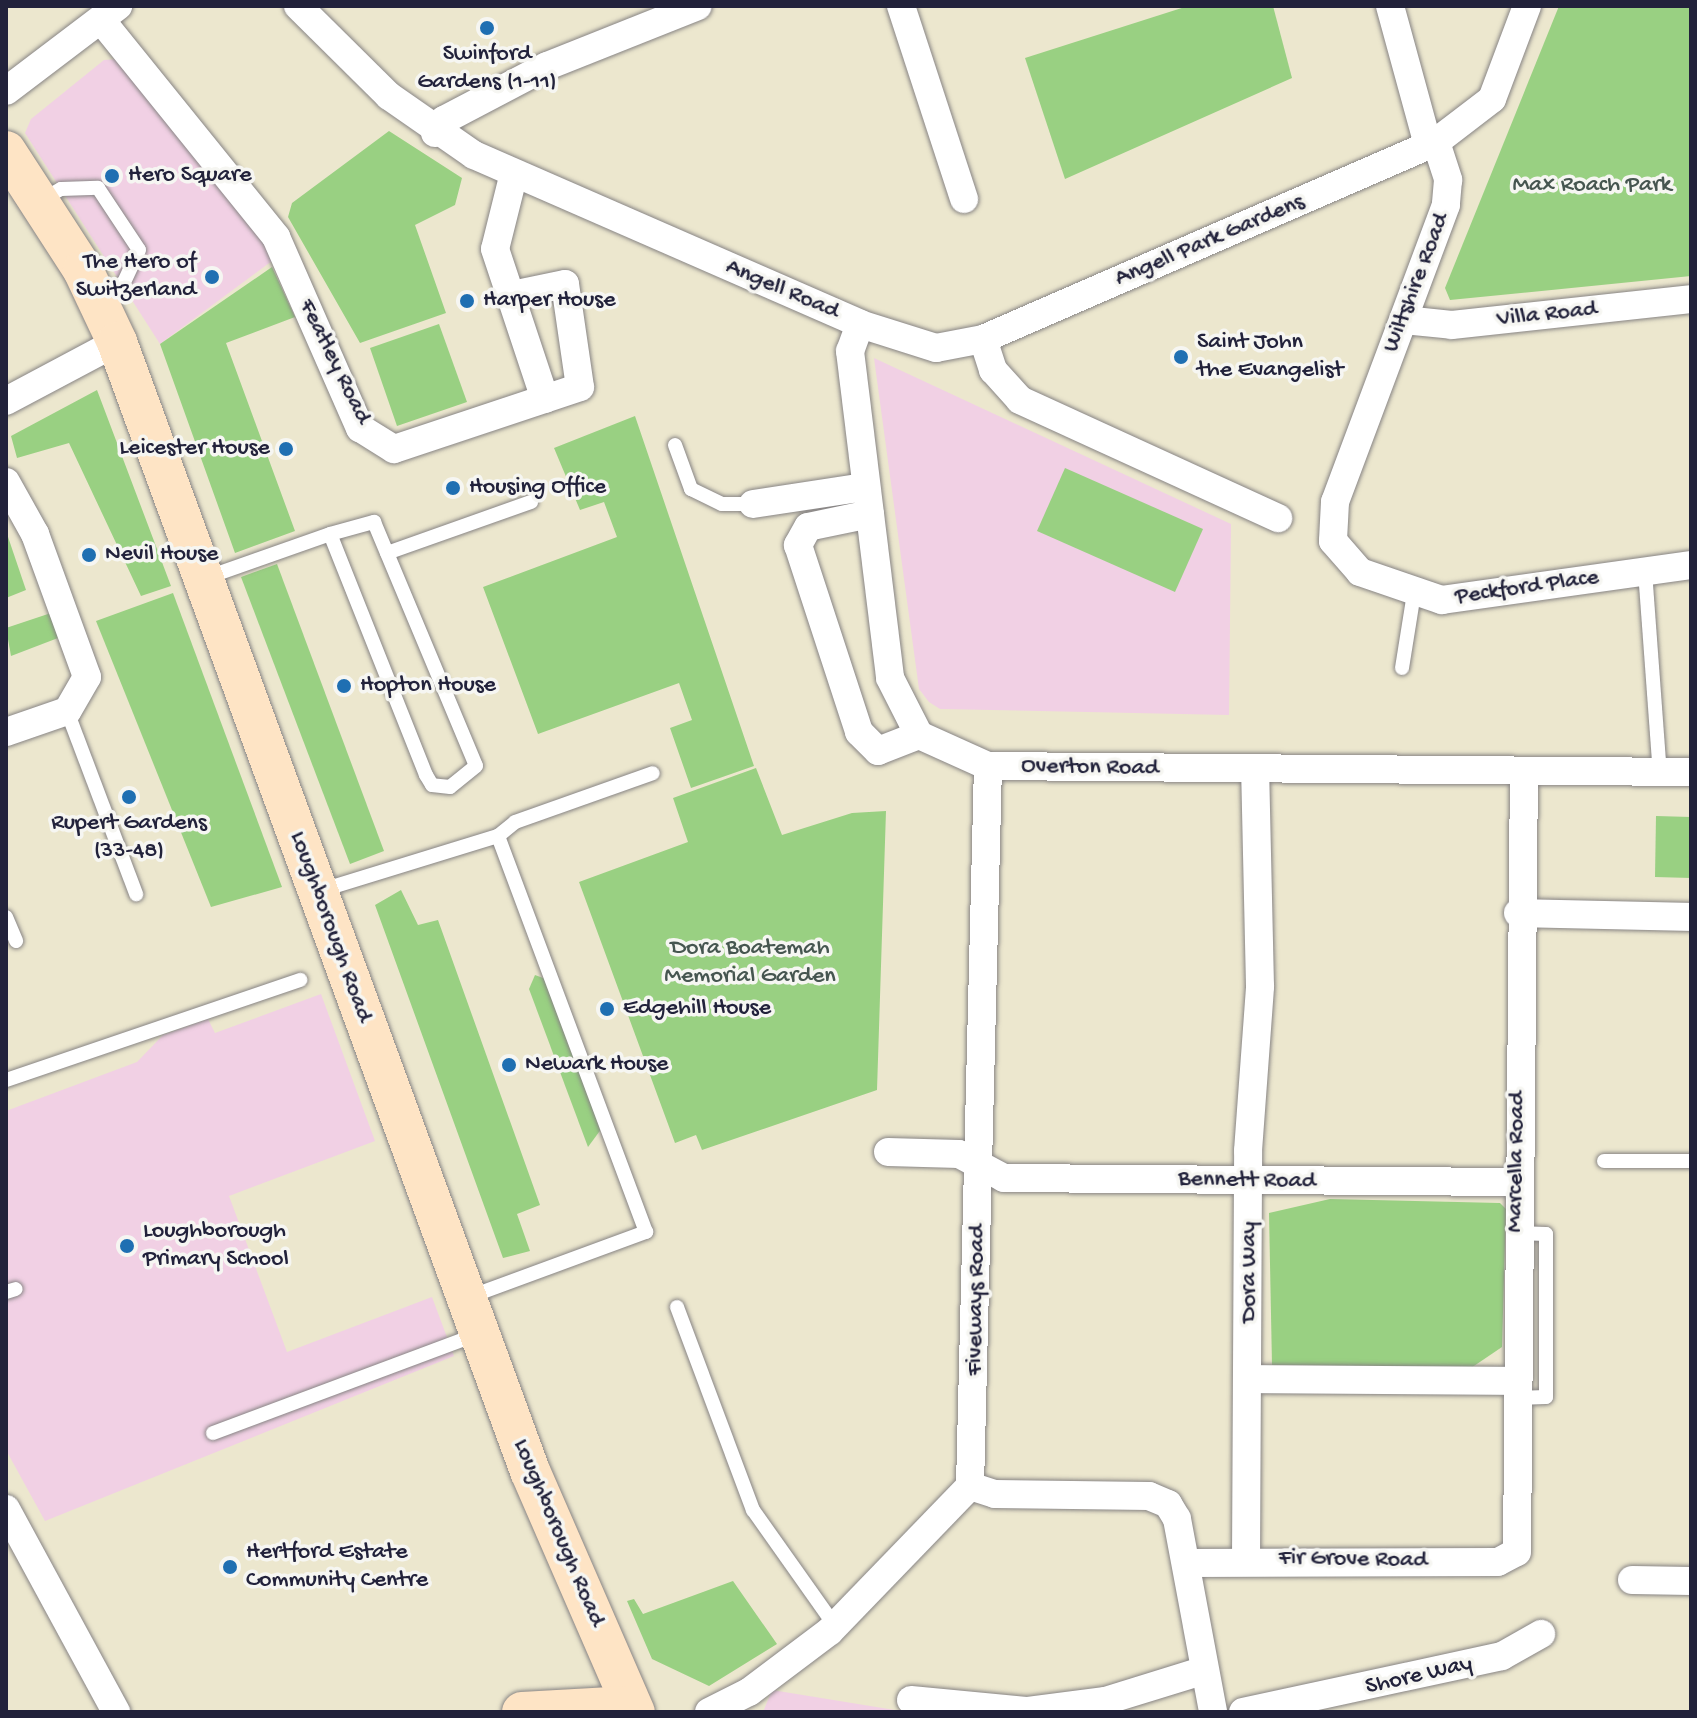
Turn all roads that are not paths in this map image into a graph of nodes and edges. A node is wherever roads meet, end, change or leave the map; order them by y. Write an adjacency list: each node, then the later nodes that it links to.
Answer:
1 (298, 6): 8 (street, Angell Road)
2 (698, 6): 8 (street)
3 (901, 6): 12 (street)
4 (1390, 6): 9 (street, Wiltshire Road)
5 (1527, 6): 9 (street)
6 (109, 13): 7 (street); 21 (street, Featley Road)
7 (6, 91)
8 (435, 133): 11 (street, Angell Road)
9 (1432, 144): 17 (street, Wiltshire Road); 19 (street, Angell Park Gardens)
10 (6, 151): 13 (street, Loughborough Road)
11 (514, 173): 14 (street); 18 (street, Angell Road)
12 (964, 199)
13 (40, 202): 16 (street, Loughborough Road); 16 (lane)
14 (512, 295): 21 (street); 21 (street, Featley Road)
15 (1691, 299): 17 (street, Villa Road)
16 (99, 302): 20 (street, Loughborough Road)
17 (1404, 320): 30 (street, Wiltshire Road)
18 (860, 324): 19 (street, Angell Road); 25 (street)
19 (983, 339): 28 (street)
20 (117, 342): 22 (street); 34 (street, Loughborough Road)
21 (545, 399)
22 (6, 401)
23 (675, 445): 27 (lane)
24 (6, 482): 37 (street)
25 (868, 500): 27 (street); 39 (street); 39 (street)
26 (531, 502): 31 (lane)
27 (753, 504)
28 (1278, 518)
29 (330, 534): 31 (lane); 31 (lane); 34 (lane)
30 (1333, 541): 35 (street, Peckford Place)
31 (387, 553)
32 (1691, 565): 33 (street, Peckford Place)
33 (1645, 571): 35 (street, Peckford Place); 45 (lane)
34 (208, 577): 47 (street, Loughborough Road)
35 (1414, 593): 36 (lane)
36 (1402, 668)
37 (67, 711): 38 (street); 48 (lane)
38 (6, 732)
39 (919, 735): 40 (street, Overton Road)
40 (988, 766): 41 (street, Overton Road); 58 (street, Fiveways Road)
41 (1255, 772): 44 (street, Overton Road); 60 (street, Dora Way)
42 (1691, 772): 45 (street, Overton Road)
43 (653, 773): 46 (lane)
44 (1524, 773): 45 (street, Overton Road); 49 (street, Marcella Road)
45 (1660, 773)
46 (498, 836): 47 (lane); 62 (lane)
47 (317, 892): 62 (street, Loughborough Road)
48 (136, 894)
49 (1518, 913): 51 (street); 59 (street, Marcella Road)
50 (6, 917): 52 (lane)
51 (1691, 917)
52 (16, 941)
53 (300, 980): 54 (lane)
54 (6, 1080)
55 (888, 1152): 58 (street, Bennett Road)
56 (1604, 1161): 57 (lane)
57 (1691, 1161)
58 (980, 1165): 60 (street, Bennett Road); 66 (street, Fiveways Road)
59 (1524, 1168): 60 (street, Bennett Road); 64 (street, Marcella Road)
60 (1250, 1182): 63 (street, Dora Way)
61 (677, 1307): 73 (lane)
62 (475, 1315): 65 (lane); 77 (street, Loughborough Road)
63 (1250, 1379): 64 (street); 69 (street, Dora Way)
64 (1515, 1390): 68 (street, Marcella Road)
65 (213, 1433)
66 (970, 1486): 70 (street); 73 (street)
67 (6, 1509): 78 (street)
68 (1517, 1552): 69 (street, Fir Grove Road)
69 (1246, 1559): 70 (street, Fir Grove Road)
70 (1186, 1563): 75 (street)
71 (1632, 1580): 72 (street)
72 (1691, 1581)
73 (835, 1626): 80 (street)
74 (1541, 1634): 82 (street, Shore Way)
75 (1202, 1671): 76 (street); 81 (street)
76 (911, 1700)
77 (632, 1709): 79 (street)
78 (116, 1712)
79 (522, 1712)
80 (709, 1712)
81 (1213, 1712)
82 (1243, 1712)

